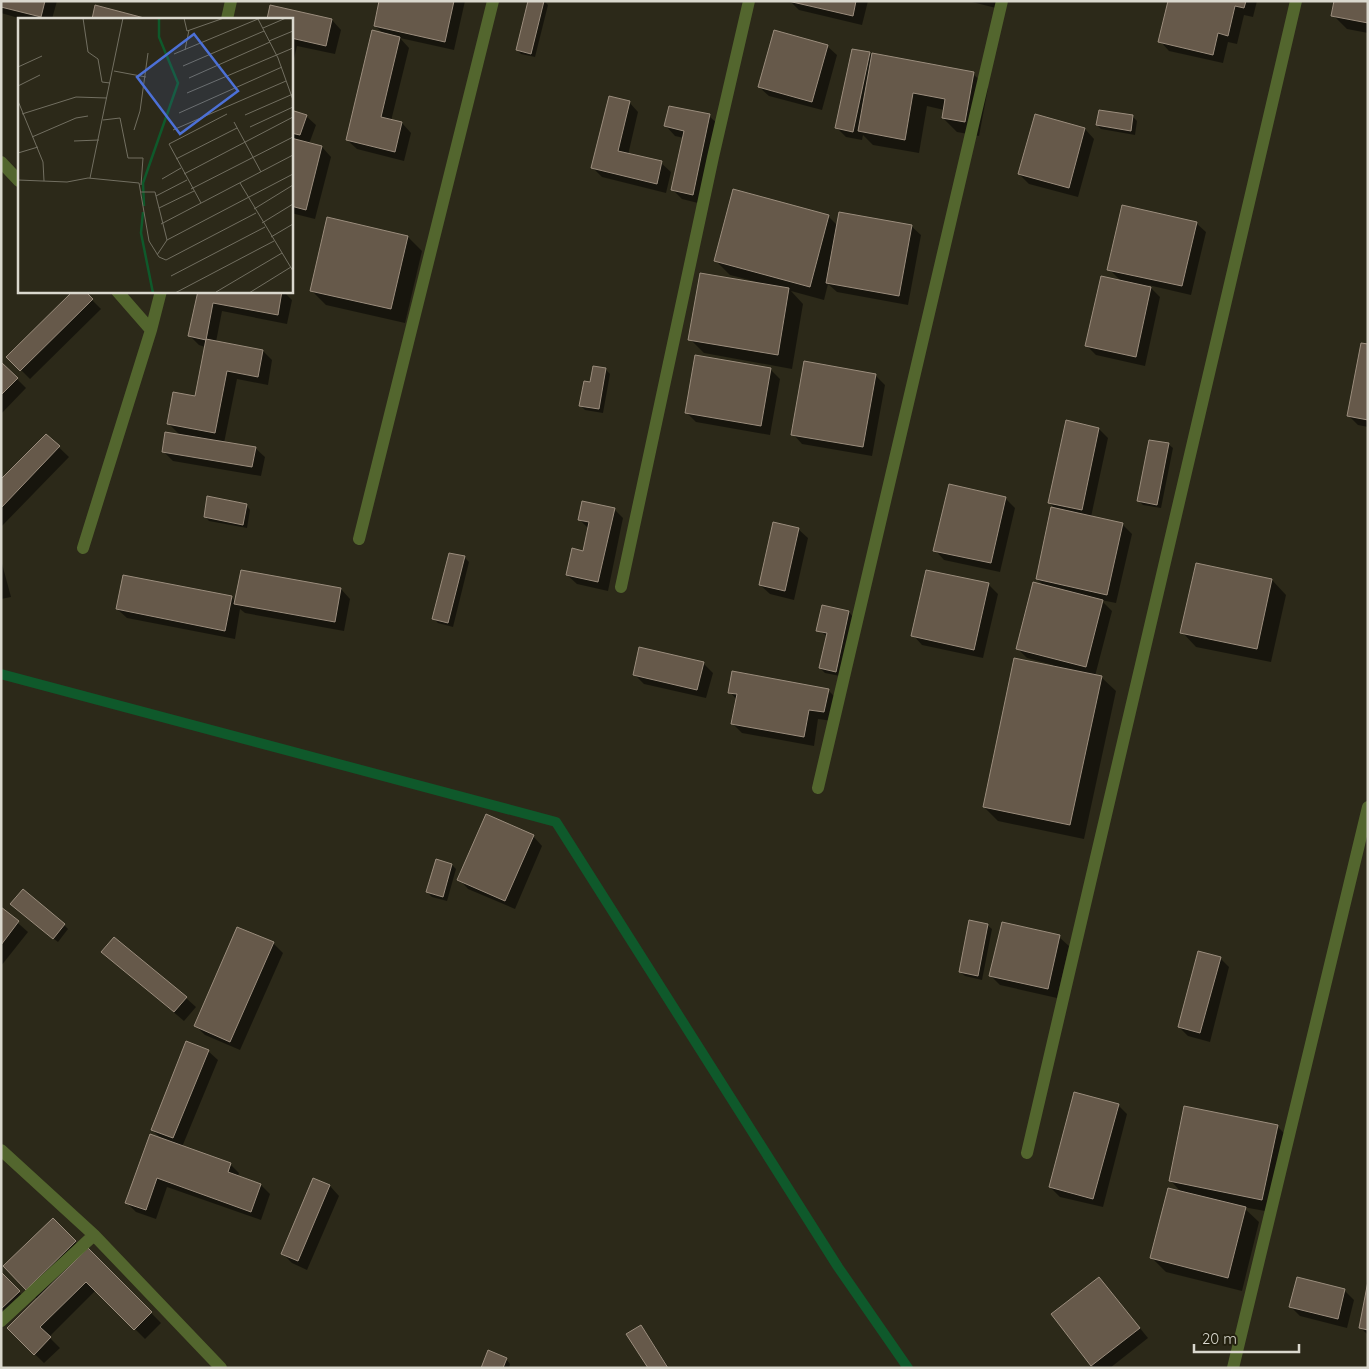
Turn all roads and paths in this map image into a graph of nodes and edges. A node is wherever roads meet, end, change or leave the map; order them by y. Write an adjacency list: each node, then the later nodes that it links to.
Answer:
1 (231, 1): 6 (street)
2 (493, 1): 12 (street)
3 (749, 1): 14 (street)
4 (1002, 1): 15 (street)
5 (1296, 1): 18 (street)
6 (227, 18)
7 (1, 162): 8 (street)
8 (18, 180)
9 (118, 292): 11 (street)
10 (161, 292): 11 (street)
11 (151, 330): 13 (street)
12 (359, 539)
13 (83, 548)
14 (621, 587)
15 (818, 788)
16 (1368, 807): 22 (street)
17 (1, 1150): 19 (street)
18 (1027, 1153)
19 (94, 1236): 20 (street); 21 (street)
20 (1, 1320)
21 (221, 1368)
22 (1232, 1368)

